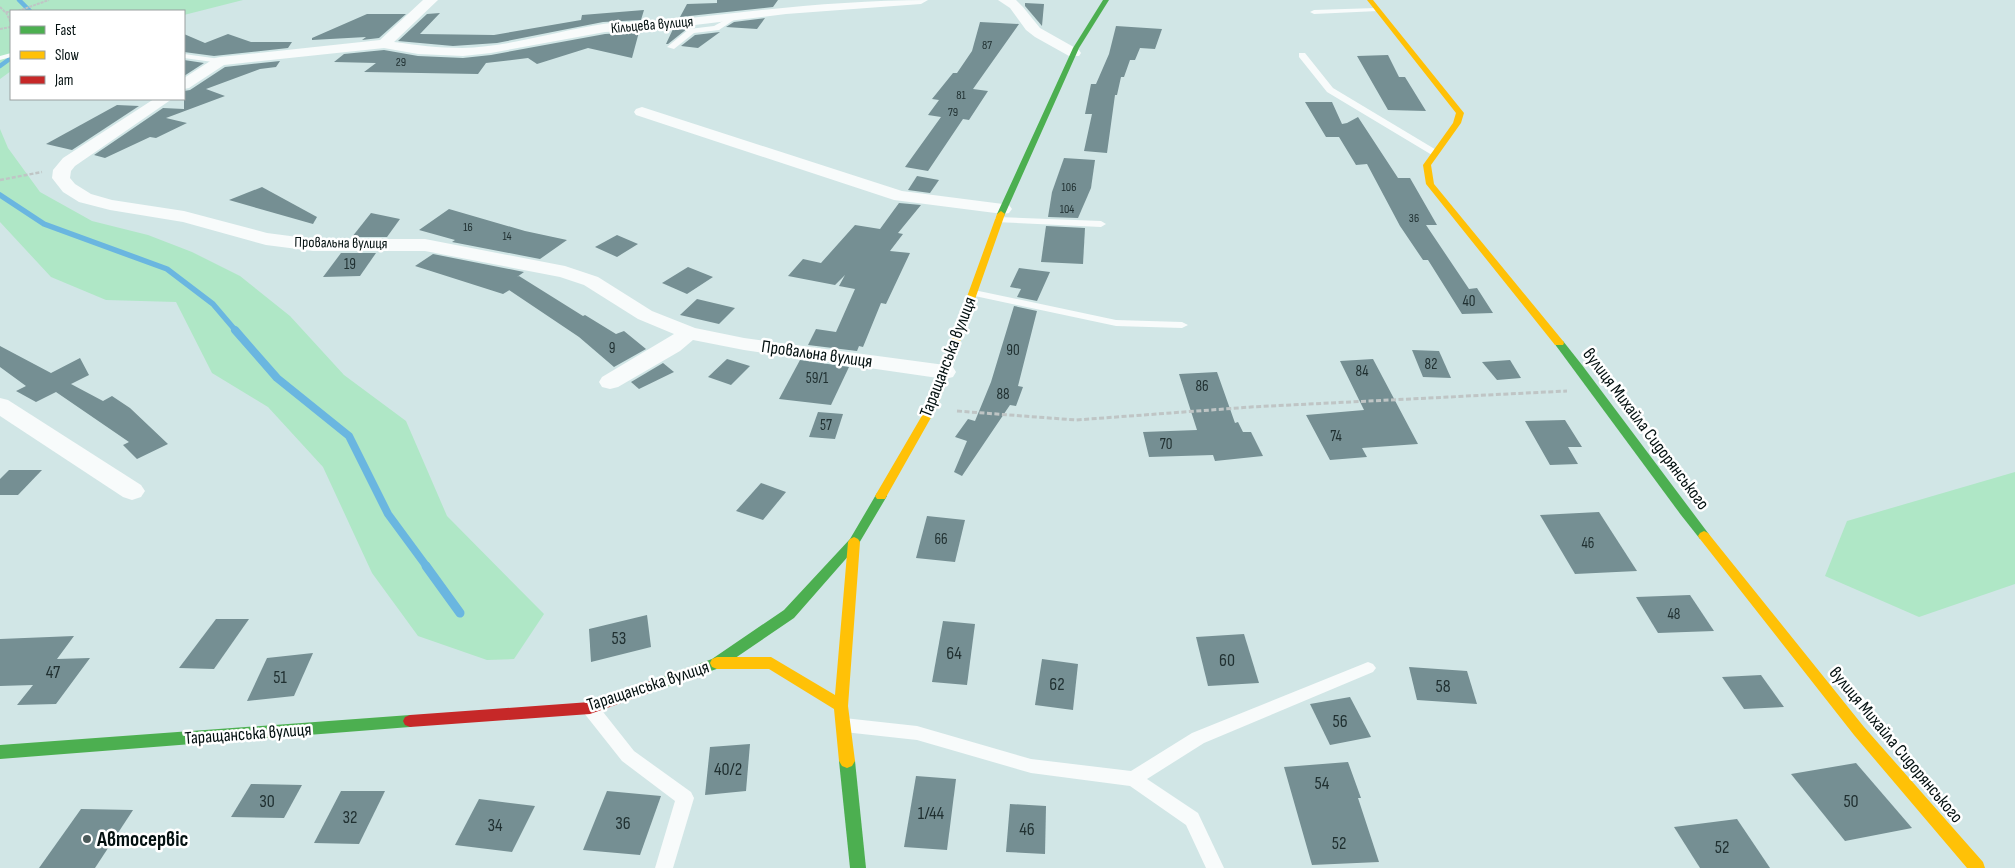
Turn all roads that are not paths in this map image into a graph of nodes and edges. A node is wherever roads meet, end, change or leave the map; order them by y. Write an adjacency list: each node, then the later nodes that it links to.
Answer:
1 (431, 0): 8 (street)
2 (921, 0): 7 (street, Кільцева вулиця)
3 (1005, 0): 10 (street)
4 (1106, 0): 10 (street, Таращанська вулиця)
5 (1373, 5): 6 (lane); 17 (street, вулиця Михайла Сидорянського)
6 (1314, 12)
7 (734, 17): 8 (street, Кільцева вулиця); 9 (lane)
8 (384, 44): 13 (street, Кільцева вулиця)
9 (670, 47)
10 (1074, 53): 18 (street, Таращанська вулиця)
11 (1302, 55): 17 (lane)
12 (185, 56): 13 (lane)
13 (220, 61): 14 (street)
14 (185, 84)
15 (163, 100): 22 (street, Провальна вулиця)
16 (642, 112): 18 (street)
17 (1435, 154): 38 (street, вулиця Михайла Сидорянського)
18 (1000, 214): 19 (lane); 20 (street, Таращанська вулиця)
19 (1101, 224)
20 (974, 292): 21 (lane); 23 (street, Таращанська вулиця)
21 (1182, 325)
22 (689, 333): 23 (street, Провальна вулиця); 24 (street)
23 (945, 372): 27 (street, Таращанська вулиця)
24 (610, 382)
25 (0, 405): 26 (street)
26 (132, 491)
27 (854, 542): 28 (street, Таращанська вулиця); 30 (street)
28 (717, 663): 30 (street); 31 (street, Таращанська вулиця)
29 (1368, 668): 34 (lane)
30 (841, 706): 32 (street)
31 (590, 708): 33 (street, Таращанська вулиця); 35 (lane)
32 (844, 725): 34 (lane); 36 (street)
33 (0, 752)
34 (1133, 779): 37 (lane)
35 (664, 868)
36 (858, 868)
37 (1215, 868)
38 (1977, 868)

